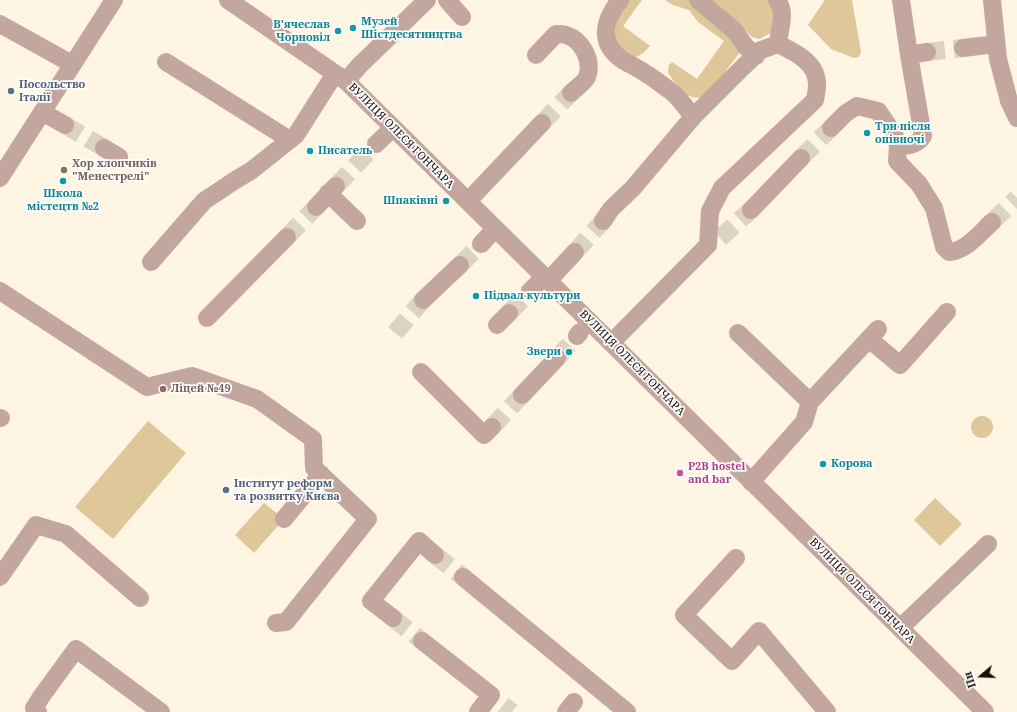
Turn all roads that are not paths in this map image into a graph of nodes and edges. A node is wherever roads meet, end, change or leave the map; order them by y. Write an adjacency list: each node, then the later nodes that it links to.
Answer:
1 (114, 0): 18 (street)
2 (228, 0): 19 (street, ВУЛИЦЯ ОЛЕСЯ ГОНЧАРА)
3 (427, 0): 19 (street)
4 (447, 0): 10 (street)
5 (620, 0): 22 (street)
6 (698, 0): 16 (street)
7 (777, 0): 12 (street)
8 (902, 0): 30 (street)
9 (992, 0): 13 (street)
10 (462, 17)
11 (0, 24): 18 (street)
12 (778, 44): 16 (street); 46 (street)
13 (996, 44): 14 (street); 23 (street)
14 (963, 48)
15 (536, 55): 20 (street)
16 (756, 56): 22 (street)
17 (166, 62): 28 (street)
18 (72, 64): 21 (street)
19 (341, 77): 26 (street, ВУЛИЦЯ ОЛЕСЯ ГОНЧАРА); 28 (street)
20 (571, 93)
21 (42, 112): 25 (street); 34 (street)
22 (693, 117): 39 (street)
23 (1017, 118)
24 (542, 123): 35 (street)
25 (65, 125)
26 (393, 128): 29 (street); 35 (street, ВУЛИЦЯ ОЛЕСЯ ГОНЧАРА)
27 (831, 128): 30 (street)
28 (290, 140): 47 (street)
29 (376, 144)
30 (898, 145): 40 (street)
31 (104, 148): 32 (street)
32 (119, 157)
33 (801, 158): 37 (street)
34 (0, 178)
35 (468, 201): 41 (street, ВУЛИЦЯ ОЛЕСЯ ГОНЧАРА)
36 (316, 207): 38 (street)
37 (751, 210)
38 (357, 221)
39 (603, 221)
40 (992, 222)
41 (495, 229): 44 (street); 49 (street, ВУЛИЦЯ ОЛЕСЯ ГОНЧАРА)
42 (287, 237): 54 (street)
43 (720, 238): 46 (street)
44 (481, 244)
45 (575, 252): 49 (street)
46 (700, 252): 56 (street)
47 (151, 262)
48 (460, 265): 52 (street)
49 (546, 279): 51 (street); 56 (street, ВУЛИЦЯ ОЛЕСЯ ГОНЧАРА)
50 (0, 291): 62 (street)
51 (530, 291)
52 (423, 300)
53 (947, 312): 60 (street)
54 (207, 318)
55 (738, 333): 60 (street)
56 (611, 344): 63 (street, ВУЛИЦЯ ОЛЕСЯ ГОНЧАРА)
57 (557, 358): 59 (street)
58 (421, 372): 61 (street)
59 (522, 395)
60 (810, 402): 63 (street)
61 (492, 427)
62 (321, 474): 64 (street); 72 (street)
63 (751, 482): 73 (street, ВУЛИЦЯ ОЛЕСЯ ГОНЧАРА)
64 (284, 519)
65 (988, 544): 73 (street)
66 (435, 555): 71 (street)
67 (736, 558): 79 (street)
68 (0, 577): 70 (street)
69 (463, 577): 78 (street)
70 (140, 598)
71 (393, 618)
72 (276, 623)
73 (900, 628): 80 (street, ВУЛИЦЯ ОЛЕСЯ ГОНЧАРА)
74 (422, 641): 77 (street)
75 (38, 712): 76 (street)
76 (161, 712)
77 (478, 712)
78 (627, 712)
79 (827, 712)
80 (985, 712)

